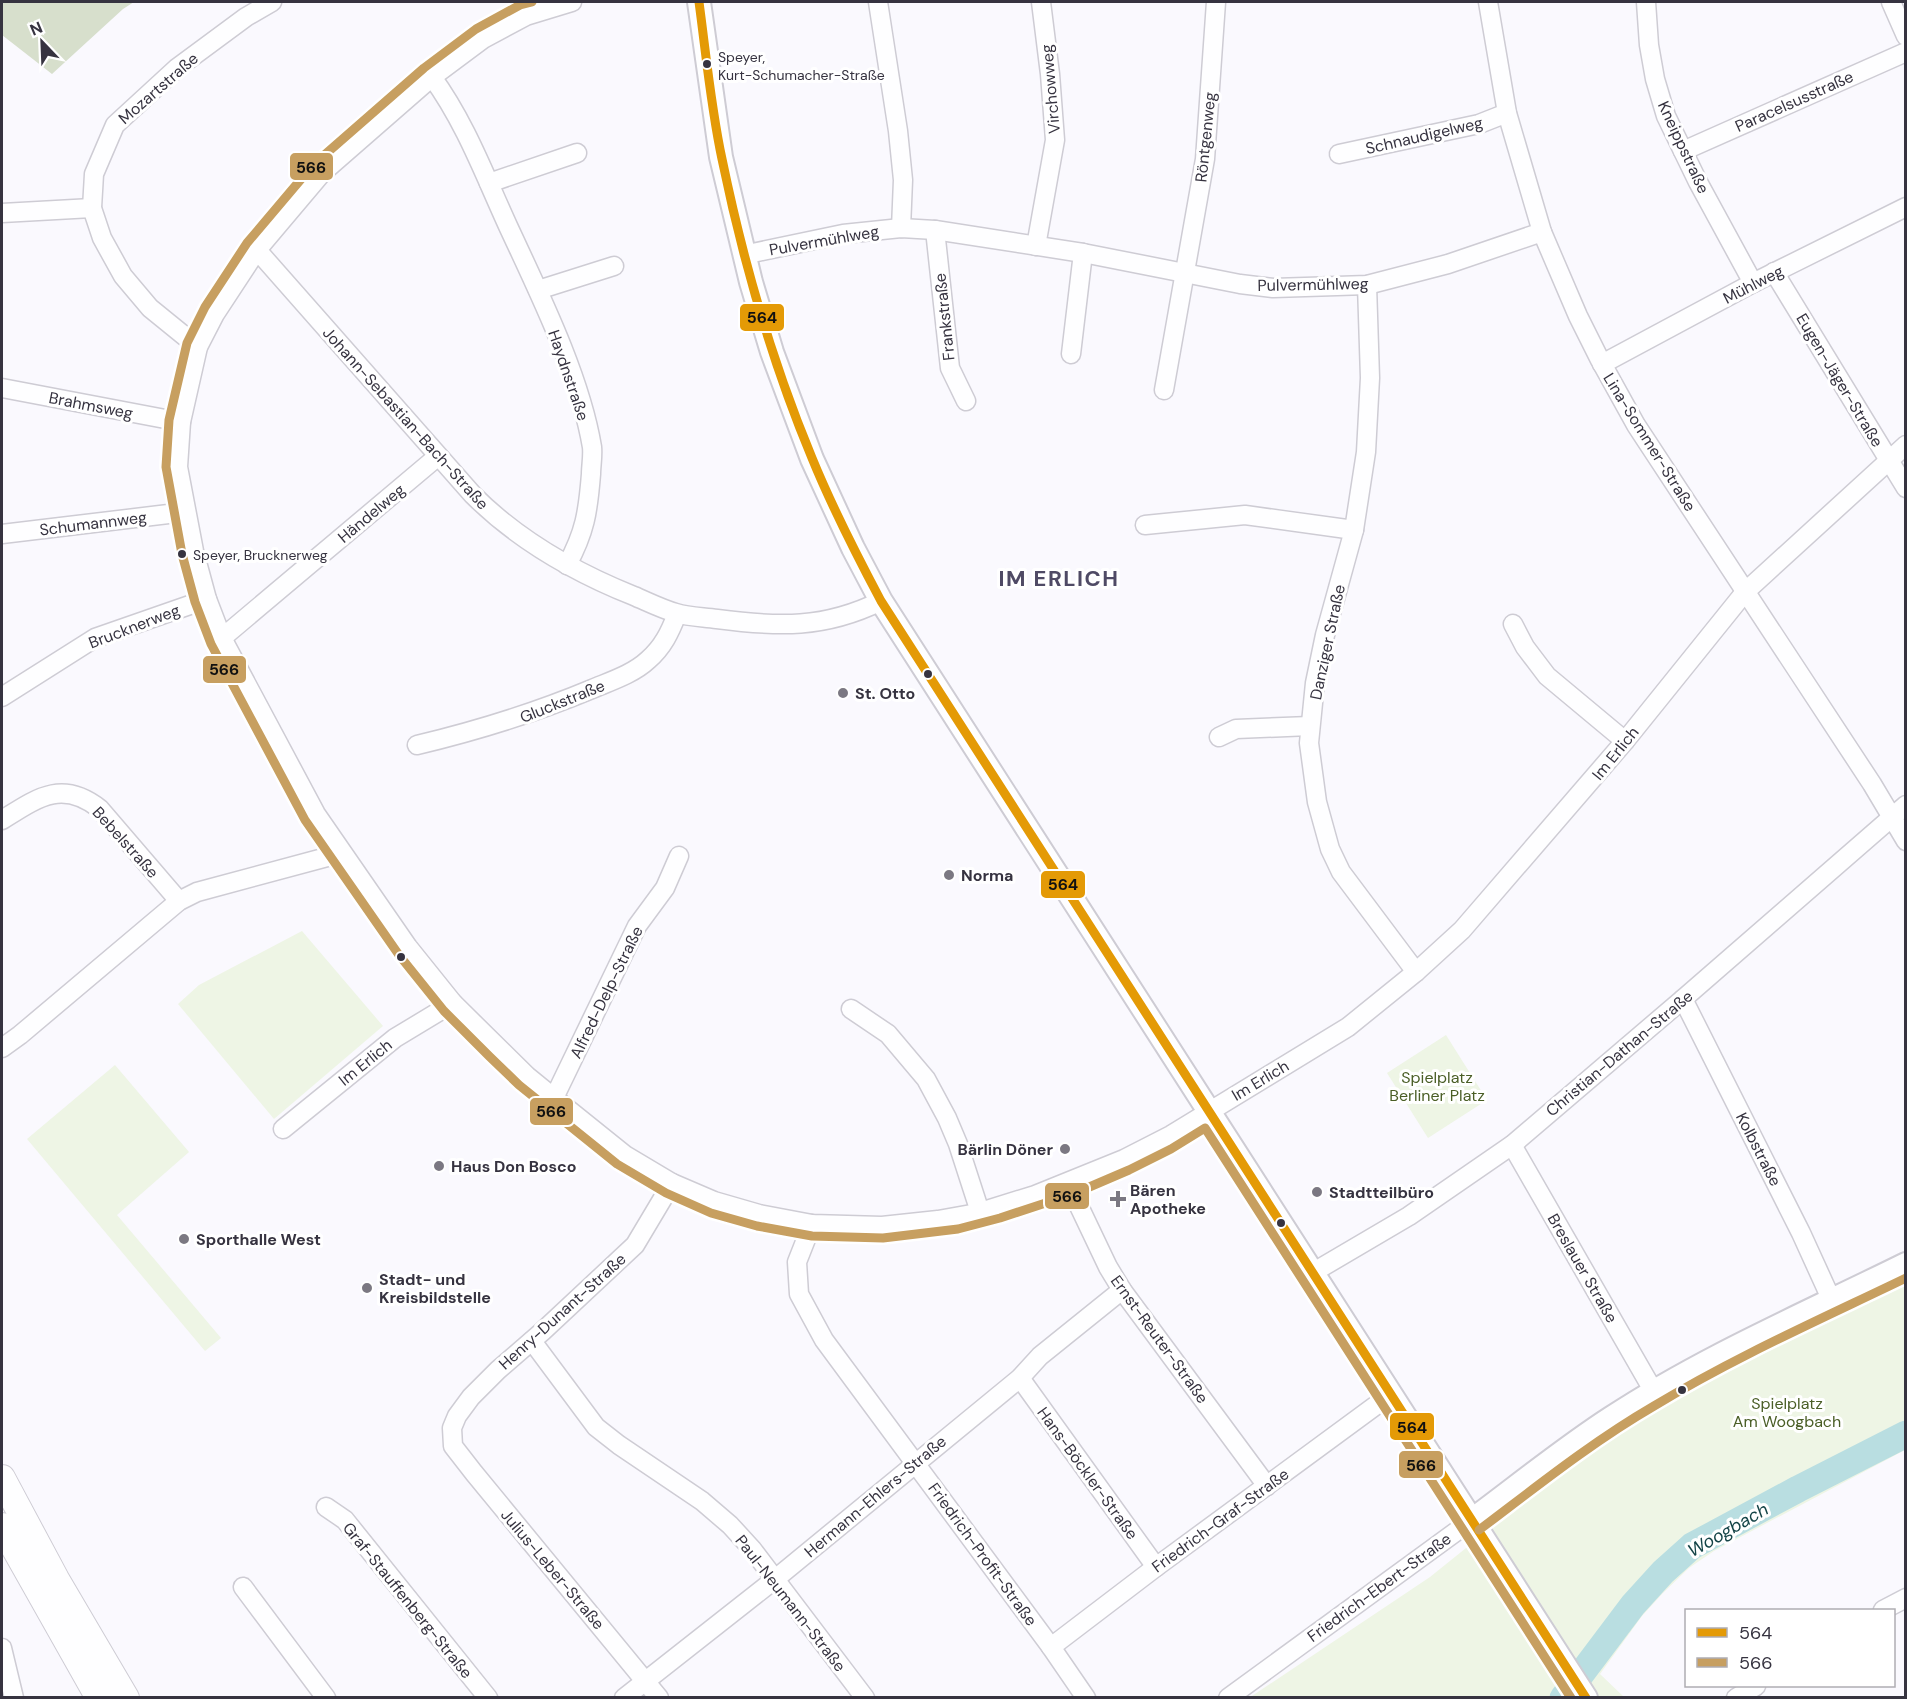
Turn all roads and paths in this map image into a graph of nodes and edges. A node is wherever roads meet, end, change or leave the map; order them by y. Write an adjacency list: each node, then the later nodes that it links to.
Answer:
1 (272, 2): 20 (street, Mozartstraße)
2 (572, 2): 10 (street, Im Erlich)
3 (699, 2): 28 (main road)
4 (878, 2): 22 (street)
5 (1041, 2): 25 (street, Virchowweg)
6 (1216, 2): 30 (street, Röntgenweg)
7 (1488, 2): 14 (street, Lina-Sommer-Straße)
8 (1646, 2): 15 (street, Kneippstraße)
9 (1891, 2): 11 (street)
10 (522, 9): 13 (street, Im Erlich)
11 (1905, 36)
12 (1905, 52): 15 (street, Paracelsusstraße)
13 (432, 77): 18 (street, Haydnstraße); 26 (street, Im Erlich)
14 (1507, 113): 17 (street, Schnaudigelweg); 24 (street, Lina-Sommer-Straße)
15 (1683, 151): 32 (street, Kneippstraße)
16 (577, 153): 18 (street)
17 (1339, 154)
18 (489, 183): 34 (street, Haydnstraße)
19 (1905, 207): 31 (street, Mühlweg)
20 (92, 208): 21 (street); 35 (street, Mozartstraße)
21 (2, 213)
22 (902, 228): 23 (street, Pulvermühlweg); 28 (street, Pulvermühlweg)
23 (935, 230): 25 (street, Pulvermühlweg); 40 (street, Frankstraße)
24 (1542, 232): 33 (street, Pulvermühlweg); 37 (street, Lina-Sommer-Straße)
25 (1036, 246): 27 (street, Pulvermühlweg)
26 (257, 250): 35 (street, Im Erlich); 43 (street, Johann-Sebastian-Bach-Straße)
27 (1083, 253): 30 (street, Pulvermühlweg); 36 (street)
28 (743, 255): 53 (main road)
29 (615, 266): 34 (street)
30 (1185, 272): 33 (street, Pulvermühlweg); 39 (street)
31 (1774, 272): 32 (street, Mühlweg); 44 (street, Eugen-Jäger-Straße)
32 (1754, 283): 37 (street, Mühlweg)
33 (1367, 285): 48 (street, Danziger Straße)
34 (538, 290): 50 (street, Haydnstraße)
35 (198, 347): 41 (street, Im Erlich)
36 (1071, 354)
37 (1602, 364): 51 (street, Lina-Sommer-Straße)
38 (2, 388): 41 (street, Brahmsweg)
39 (1164, 390)
40 (966, 401)
41 (181, 422): 46 (street, Im Erlich)
42 (1905, 445): 44 (street, Im Erlich)
43 (437, 457): 50 (street, Johann-Sebastian-Bach-Straße); 56 (street, Händelweg)
44 (1888, 461): 45 (street, Eugen-Jäger-Straße); 51 (street, Im Erlich)
45 (1905, 488)
46 (185, 512): 49 (street, Schumannweg); 52 (street, Im Erlich)
47 (1145, 525): 48 (street)
48 (1354, 530): 58 (street, Danziger Straße)
49 (2, 534)
50 (567, 565): 54 (street, Johann-Sebastian-Bach-Straße)
51 (1745, 592): 60 (street, Im Erlich); 62 (street, Lina-Sommer-Straße)
52 (207, 599): 56 (street, Im Erlich); 57 (street, Brucknerweg)
53 (881, 601): 54 (street, Johann-Sebastian-Bach-Straße); 74 (main road)
54 (677, 614): 61 (street, Gluckstraße)
55 (1513, 624): 60 (street)
56 (222, 638): 65 (street, Im Erlich)
57 (2, 697)
58 (1310, 726): 59 (street); 68 (street, Danziger Straße)
59 (1219, 737)
60 (1625, 741): 68 (street, Im Erlich)
61 (417, 745)
62 (1899, 810): 64 (street, Lina-Sommer-Straße); 69 (street, Christian-Dathan-Straße)
63 (2, 820): 67 (street, Bebelstraße)
64 (1905, 841)
65 (342, 853): 67 (street); 70 (street, Im Erlich)
66 (679, 856): 73 (street, Alfred-Delp-Straße)
67 (179, 901): 72 (street)
68 (1416, 972): 74 (street, Im Erlich)
69 (1683, 999): 76 (street, Christian-Dathan-Straße); 84 (street, Kolbstraße)
70 (453, 1003): 73 (street, Im Erlich); 75 (street, Im Erlich)
71 (851, 1009): 79 (street)
72 (2, 1048)
73 (554, 1098): 77 (street, Im Erlich)
74 (1209, 1112): 78 (street, Im Erlich); 82 (main road)
75 (283, 1130)
76 (1512, 1144): 82 (street, Christian-Dathan-Straße); 87 (street, Breslauer Straße)
77 (672, 1183): 80 (street, Im Erlich); 85 (street, Henry-Dunant-Straße)
78 (1068, 1183): 79 (street, Im Erlich); 83 (street, Ernst-Reuter-Straße)
79 (980, 1212): 80 (street, Im Erlich)
80 (812, 1224): 90 (street, Friedrich-Profit-Straße)
81 (1905, 1264): 84 (main road, Friedrich-Ebert-Straße)
82 (1312, 1273): 88 (main road)
83 (1122, 1290): 86 (street, Hermann-Ehlers-Straße); 92 (street, Ernst-Reuter-Straße)
84 (1832, 1301): 87 (main road, Friedrich-Ebert-Straße)
85 (532, 1341): 89 (street, Henry-Dunant-Straße); 97 (street, Paul-Neumann-Straße)
86 (1020, 1378): 90 (street, Hermann-Ehlers-Straße); 96 (street, Hans-Böckler-Straße)
87 (1654, 1392): 94 (main road, Friedrich-Ebert-Straße)
88 (1390, 1395): 92 (street, Friedrich-Graf-Straße); 94 (main road)
89 (452, 1437): 103 (street, Julius-Leber-Straße)
90 (916, 1462): 97 (street, Hermann-Ehlers-Straße); 101 (street, Friedrich-Profit-Straße)
91 (2, 1478): 107 (highway)
92 (1267, 1486): 96 (street, Friedrich-Graf-Straße)
93 (326, 1507): 109 (street, Graf-Stauffenberg-Straße)
94 (1472, 1520): 114 (street, Friedrich-Ebert-Straße); 115 (main road)
95 (2, 1526): 106 (highway)
96 (1156, 1567): 101 (street, Friedrich-Graf-Straße)
97 (774, 1580): 103 (street, Hermann-Ehlers-Straße); 112 (street, Paul-Neumann-Straße)
98 (243, 1587): 108 (street)
99 (1905, 1598): 100 (street)
100 (1886, 1609)
101 (1051, 1647): 113 (street, Friedrich-Profit-Straße)
102 (2, 1648): 105 (street)
103 (646, 1682): 110 (street, Hermann-Ehlers-Straße); 111 (street, Julius-Leber-Straße)
104 (1754, 1687): 116 (street)
105 (14, 1698)
106 (99, 1698)
107 (126, 1698)
108 (326, 1698)
109 (488, 1698)
110 (624, 1698)
111 (659, 1698)
112 (865, 1698)
113 (1086, 1698)
114 (1228, 1698)
115 (1586, 1698)
116 (1737, 1698)

